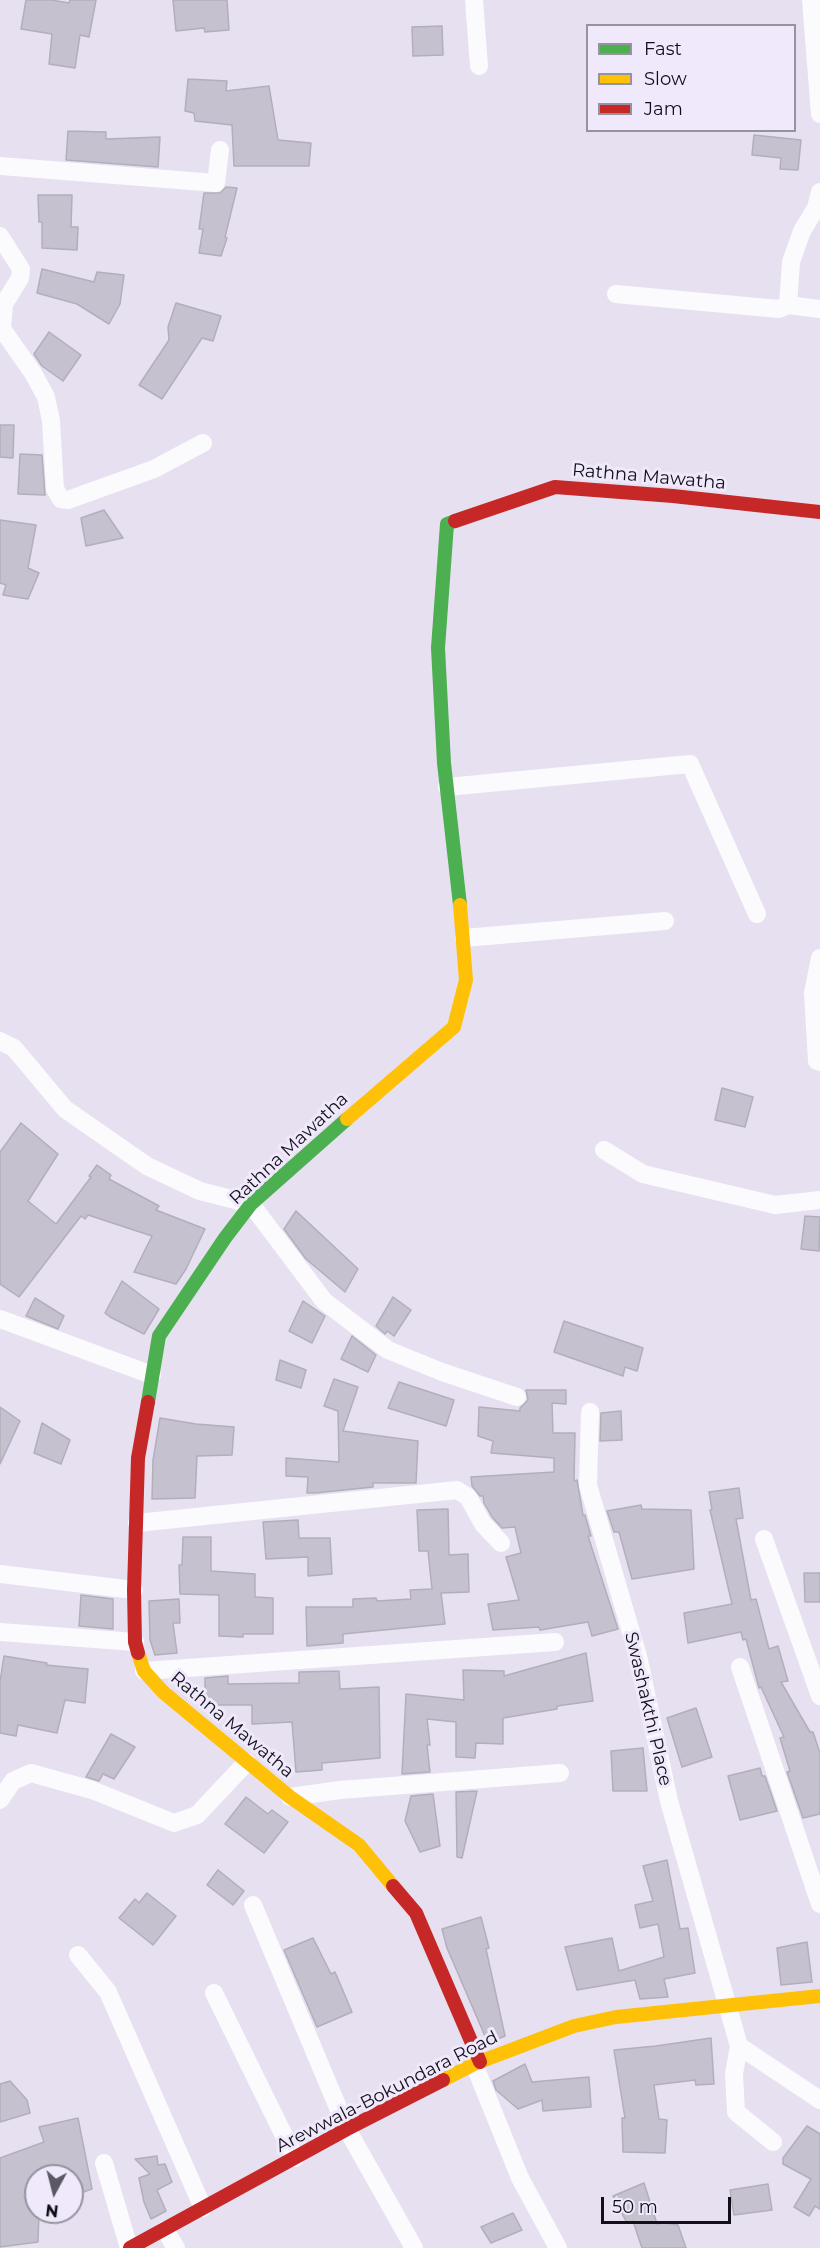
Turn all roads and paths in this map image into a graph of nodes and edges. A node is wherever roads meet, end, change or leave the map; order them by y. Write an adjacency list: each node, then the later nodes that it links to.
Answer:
1 (474, 0): 4 (street)
2 (811, 0): 3 (street)
3 (818, 65): 5 (street)
4 (479, 66)
5 (820, 114)
6 (220, 150): 7 (street)
7 (0, 166)
8 (820, 192): 11 (street)
9 (0, 236): 13 (street)
10 (616, 294): 11 (street)
11 (788, 305): 12 (street)
12 (820, 309)
13 (203, 443)
14 (820, 512): 15 (street, Rathna Mawatha)
15 (447, 788): 16 (street); 18 (street, Rathna Mawatha)
16 (757, 914)
17 (665, 921): 18 (street)
18 (464, 938): 24 (street, Rathna Mawatha)
19 (820, 958): 21 (street)
20 (0, 1041): 24 (street)
21 (820, 1062)
22 (603, 1150): 23 (street)
23 (820, 1200)
24 (251, 1204): 26 (street, Rathna Mawatha); 27 (street)
25 (0, 1319): 26 (street)
26 (152, 1375): 29 (street, Rathna Mawatha)
27 (517, 1397)
28 (590, 1412): 49 (street, Swashakthi Place)
29 (137, 1523): 31 (street); 33 (street, Rathna Mawatha)
30 (764, 1539): 39 (street)
31 (501, 1543)
32 (0, 1574): 33 (street)
33 (134, 1590): 35 (street, Rathna Mawatha)
34 (0, 1632): 35 (street)
35 (135, 1642): 38 (street, Rathna Mawatha)
36 (555, 1642): 38 (street)
37 (740, 1667): 44 (street)
38 (144, 1671): 40 (street, Rathna Mawatha)
39 (820, 1696)
40 (247, 1762): 42 (street, Rathna Mawatha); 43 (street)
41 (560, 1773): 42 (street)
42 (290, 1797): 51 (street, Rathna Mawatha)
43 (0, 1800)
44 (820, 1904)
45 (253, 1905): 53 (street)
46 (78, 1955): 57 (street)
47 (214, 1992): 55 (street)
48 (820, 1996): 49 (street, Arewwala-Bokundara Road)
49 (729, 2004): 50 (street, Swashakthi Place); 51 (street, Arewwala-Bokundara Road)
50 (739, 2046): 52 (street); 54 (street)
51 (477, 2063): 53 (street, Arewwala-Bokundara Road); 62 (street)
52 (820, 2100)
53 (347, 2129): 55 (street, Arewwala-Bokundara Road); 61 (street)
54 (773, 2142)
55 (295, 2157): 57 (street, Arewwala-Bokundara Road)
56 (104, 2163): 59 (street)
57 (203, 2208): 58 (street, Arewwala-Bokundara Road)
58 (165, 2230): 59 (street, Arewwala-Bokundara Road); 60 (street)
59 (129, 2248)
60 (176, 2248)
61 (414, 2248)
62 (558, 2248)

